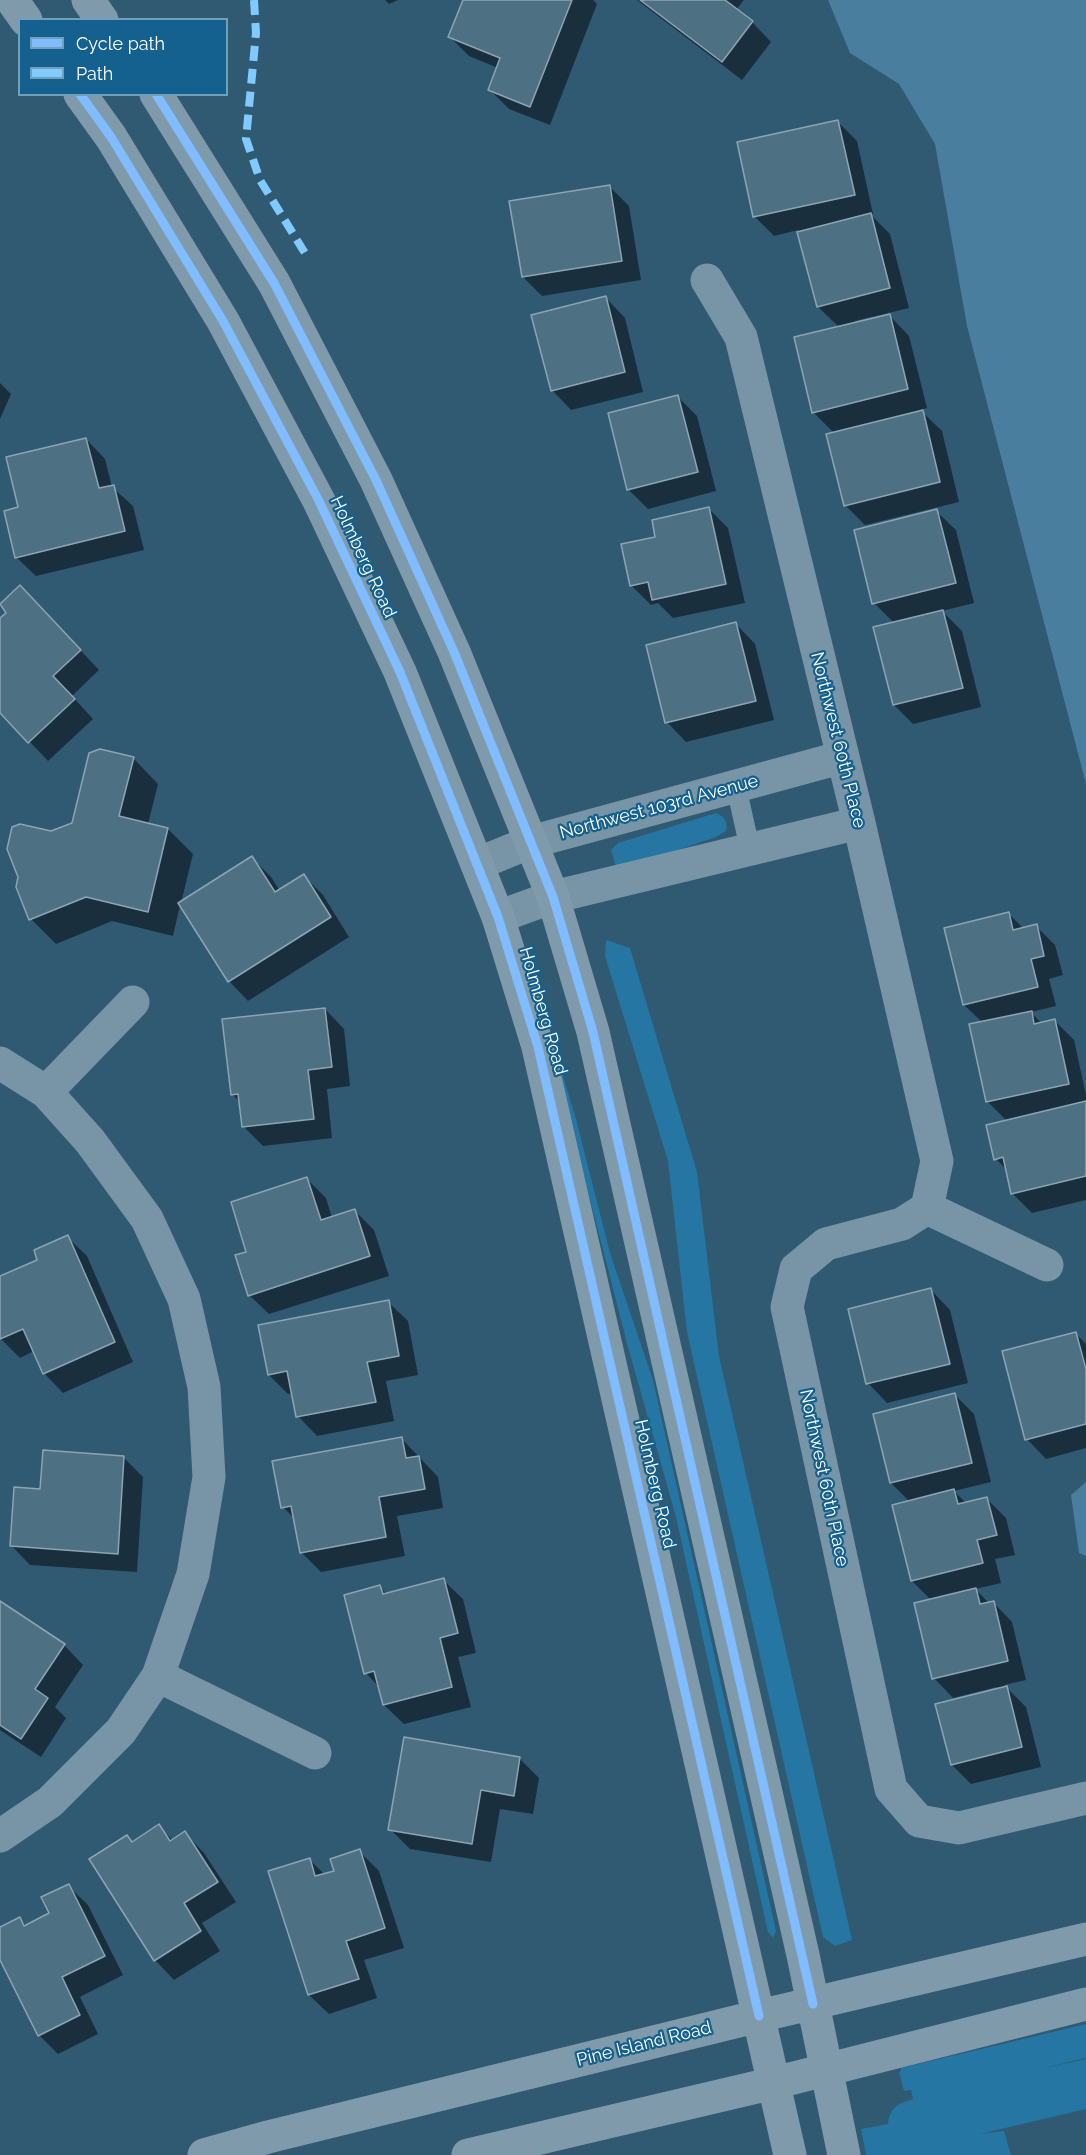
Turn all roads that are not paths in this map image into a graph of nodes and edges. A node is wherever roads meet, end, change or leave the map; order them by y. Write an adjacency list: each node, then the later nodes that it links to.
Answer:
1 (12, 0): 3 (street)
2 (88, 0): 4 (street)
3 (25, 18)
4 (101, 18)
5 (81, 96): 13 (street, Holmberg Road)
6 (157, 96): 11 (street)
7 (707, 280): 8 (street, Northwest 60th Place)
8 (843, 757): 9 (street, Northwest 103rd Avenue); 10 (street, Northwest 60th Place)
9 (736, 786): 11 (street, Northwest 103rd Avenue); 12 (lane)
10 (859, 824): 12 (street); 19 (street, Northwest 60th Place)
11 (531, 842): 13 (street, Northwest 103rd Avenue); 14 (street)
12 (750, 849): 14 (street)
13 (477, 864): 15 (street, Holmberg Road)
14 (553, 897): 15 (street); 26 (street)
15 (498, 917): 28 (street, Holmberg Road)
16 (133, 1002): 18 (street)
17 (0, 1063): 18 (street)
18 (46, 1092): 21 (street)
19 (927, 1208): 20 (street); 23 (street, Northwest 60th Place)
20 (1047, 1265)
21 (158, 1676): 22 (street); 24 (street)
22 (315, 1753)
23 (1086, 1798)
24 (0, 1836)
25 (1086, 1939): 26 (street, Pine Island Road)
26 (813, 2004): 28 (street, Pine Island Road); 29 (street)
27 (1086, 2004): 29 (street)
28 (759, 2016): 30 (street, Holmberg Road); 31 (street, Pine Island Road)
29 (825, 2070): 30 (street); 34 (street)
30 (774, 2083): 32 (street); 33 (street, Holmberg Road)
31 (204, 2155)
32 (468, 2155)
33 (790, 2155)
34 (844, 2155)

